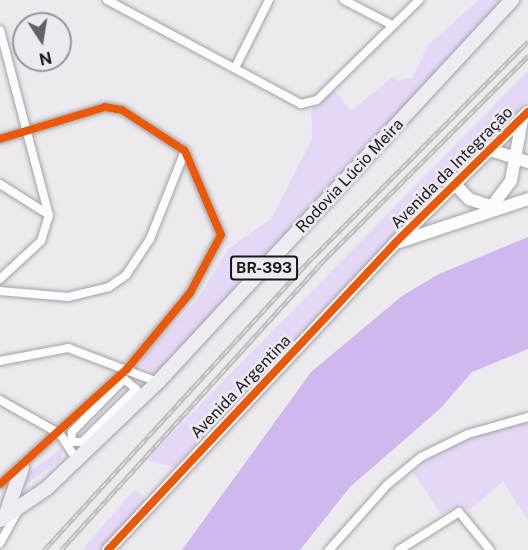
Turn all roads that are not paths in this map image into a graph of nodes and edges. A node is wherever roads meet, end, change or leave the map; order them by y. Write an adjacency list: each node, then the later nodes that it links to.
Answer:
1 (107, 0): 6 (street)
2 (269, 0): 9 (street)
3 (344, 0): 7 (street)
4 (419, 0): 7 (street)
5 (512, 0): 27 (main road, Rodovia Lúcio Meira / BR-393)
6 (118, 3): 9 (street)
7 (392, 25): 9 (street)
8 (0, 30): 11 (street)
9 (235, 68)
10 (526, 114): 13 (street, Avenida da Integração); 15 (street)
11 (30, 128): 12 (street); 14 (street); 21 (street)
12 (0, 139)
13 (487, 149): 15 (street); 18 (street, Avenida da Integração)
14 (185, 152): 24 (street); 26 (street)
15 (513, 157): 16 (street); 20 (street)
16 (528, 162)
17 (0, 184): 21 (street)
18 (455, 184): 20 (street); 22 (street, Avenida da Integração)
19 (528, 199): 20 (street)
20 (492, 206): 22 (street)
21 (49, 214): 23 (street)
22 (395, 243): 38 (street, Avenida Argentina)
23 (0, 279)
24 (0, 291)
25 (0, 361): 26 (street)
26 (127, 369): 27 (street); 31 (street)
27 (158, 382): 32 (main road, Rodovia Lúcio Meira / BR-393)
28 (136, 389): 28 (street)
29 (0, 400): 31 (street)
30 (528, 417): 39 (street)
31 (60, 434): 32 (street); 33 (street)
32 (77, 460): 35 (main road, Rodovia Lúcio Meira / BR-393)
33 (21, 468): 34 (street); 36 (main road)
34 (0, 484)
35 (18, 509): 36 (main road, Rodovia Lúcio Meira / BR-393); 37 (street)
36 (3, 518)
37 (0, 543)
38 (108, 550)
39 (329, 550)
40 (399, 550): 41 (street)
41 (490, 550)

